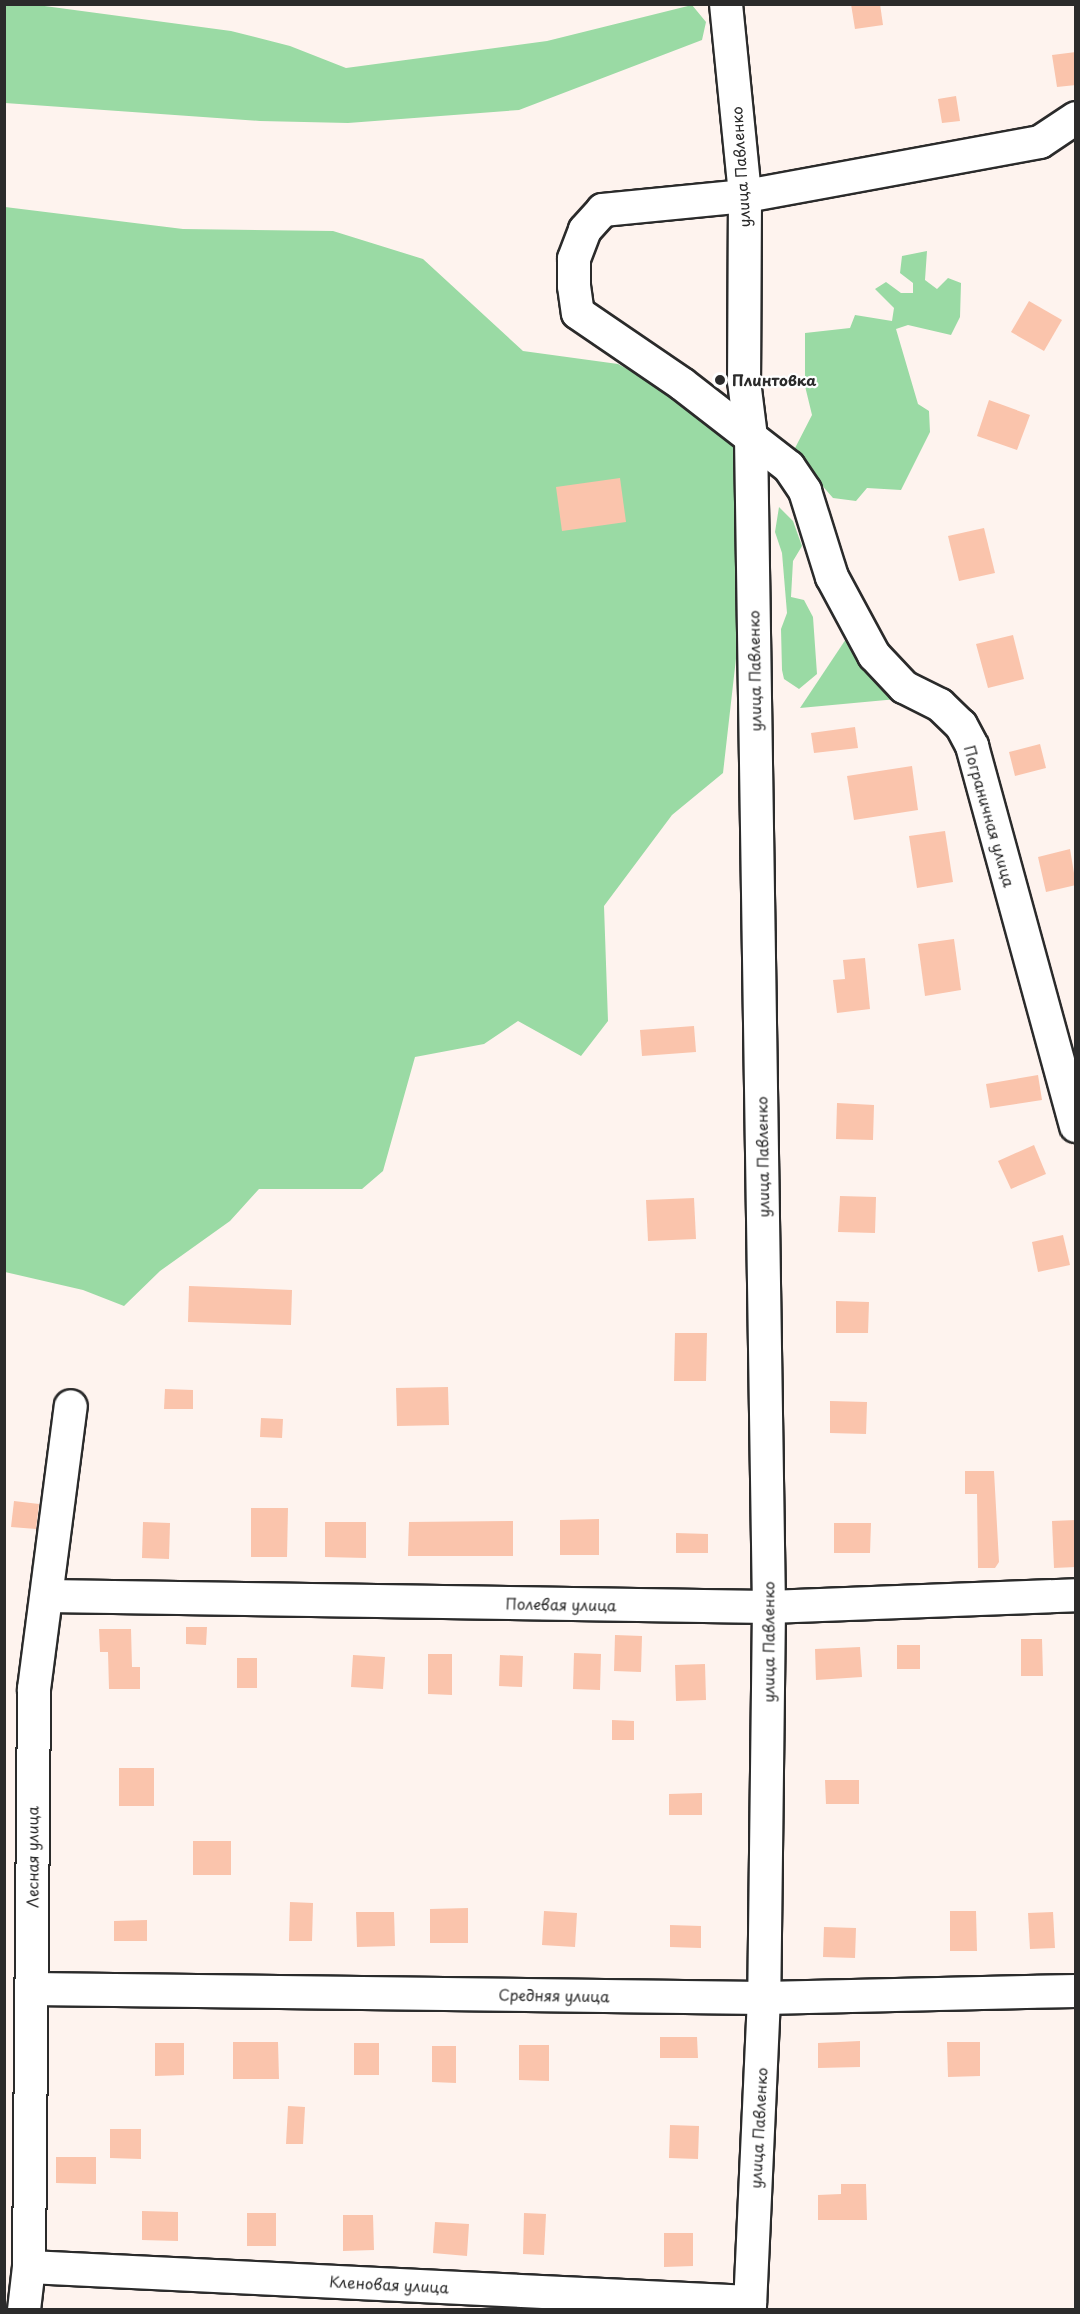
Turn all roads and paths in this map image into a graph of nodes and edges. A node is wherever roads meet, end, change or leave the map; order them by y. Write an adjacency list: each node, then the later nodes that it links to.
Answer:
1 (726, 4): 3 (street, улица Павленко)
2 (1076, 118): 3 (street, Пограничная улица)
3 (745, 196): 4 (street, улица Павленко); 4 (street, Пограничная улица)
4 (751, 437): 5 (street, Пограничная улица); 9 (street, улица Павленко)
5 (1076, 1126)
6 (71, 1406): 8 (street, Лесная улица)
7 (1076, 1595): 9 (street, Полевая улица)
8 (47, 1596): 9 (street, Полевая улица); 10 (street, Лесная улица)
9 (769, 1607): 12 (street, улица Павленко)
10 (32, 1989): 12 (street, Средняя улица); 13 (street, Лесная улица)
11 (1076, 1991): 12 (street, Средняя улица)
12 (765, 1998): 14 (street, улица Павленко)
13 (29, 2267): 14 (street, Кленовая улица); 15 (street, Лесная улица)
14 (750, 2306)
15 (24, 2310)

